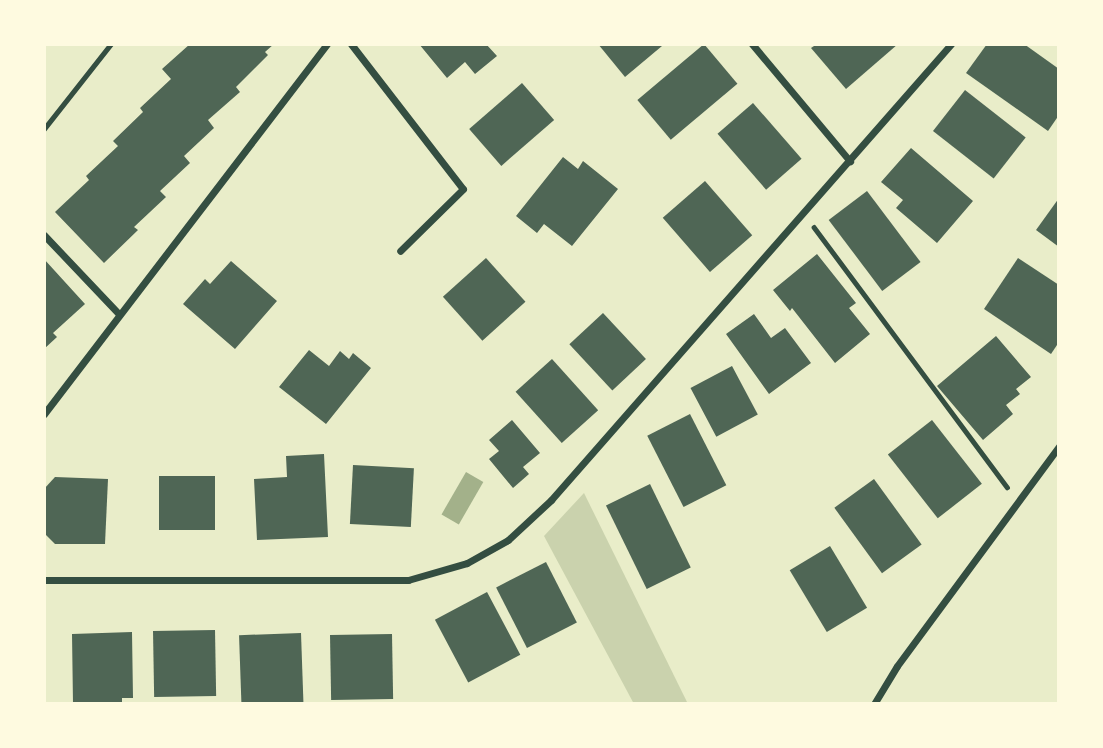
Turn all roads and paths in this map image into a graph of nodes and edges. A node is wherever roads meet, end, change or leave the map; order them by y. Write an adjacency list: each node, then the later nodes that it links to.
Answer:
1 (111, 44): 6 (path)
2 (327, 44): 11 (street)
3 (351, 44): 10 (street)
4 (752, 44): 7 (street)
5 (951, 44): 7 (street)
6 (44, 129)
7 (850, 161): 8 (street)
8 (804, 213): 14 (path); 15 (street)
9 (44, 236): 11 (street)
10 (400, 251)
11 (119, 314): 12 (street)
12 (44, 414)
13 (1059, 446): 14 (street)
14 (1018, 502): 16 (street)
15 (44, 580)
16 (874, 704)

